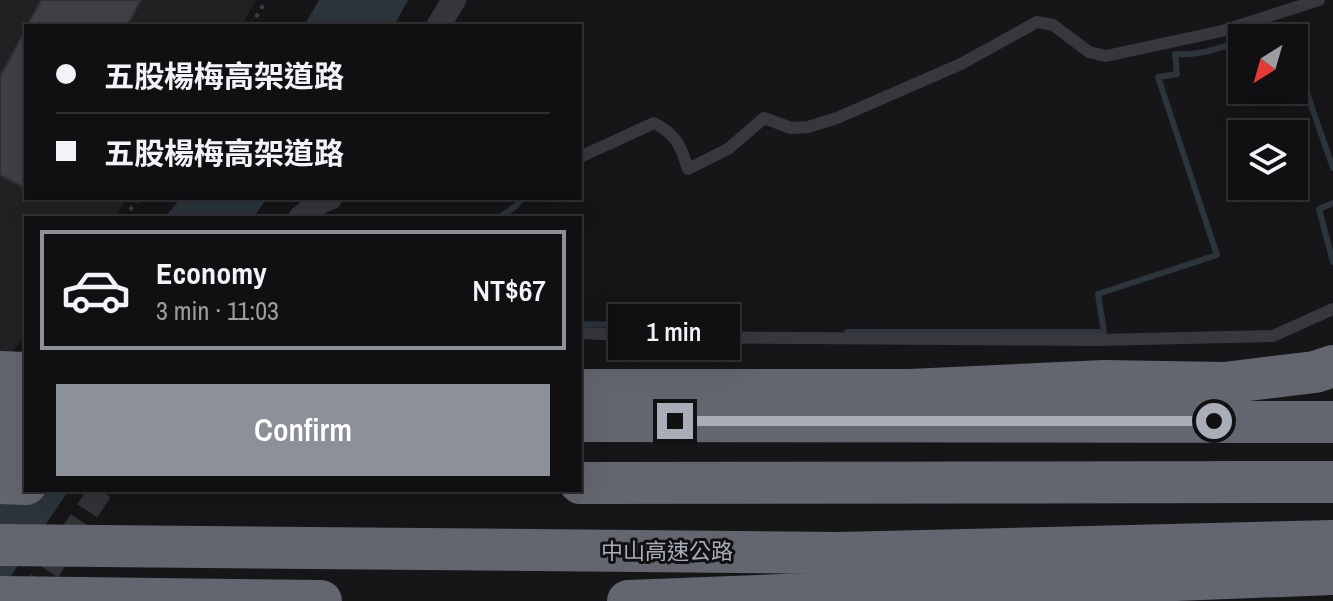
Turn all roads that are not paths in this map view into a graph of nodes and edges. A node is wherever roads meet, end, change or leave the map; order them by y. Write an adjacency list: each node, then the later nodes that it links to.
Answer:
1 (454, 0): 3 (street)
2 (1319, 0): 4 (lane)
3 (439, 24)
4 (582, 156)
5 (325, 200): 6 (street)
6 (302, 216)
7 (1333, 309): 8 (lane)
8 (582, 333)
9 (1333, 366): 12 (highway)
10 (0, 372): 11 (highway, bridge)
11 (24, 373)
12 (1224, 383): 13 (highway); 14 (highway)
13 (1333, 387)
14 (582, 390)
15 (0, 410): 16 (highway)
16 (24, 411)
17 (582, 421): 18 (highway)
18 (1333, 422)
19 (0, 449): 20 (highway)
20 (24, 451)
21 (1333, 482): 23 (highway)
22 (0, 483): 24 (highway)
23 (582, 483)
24 (24, 484)
25 (1333, 541): 26 (highway, 中山高速公路)
26 (0, 545)
27 (1333, 574): 30 (highway)
28 (11, 597): 29 (highway)
29 (321, 601)
30 (628, 601)

